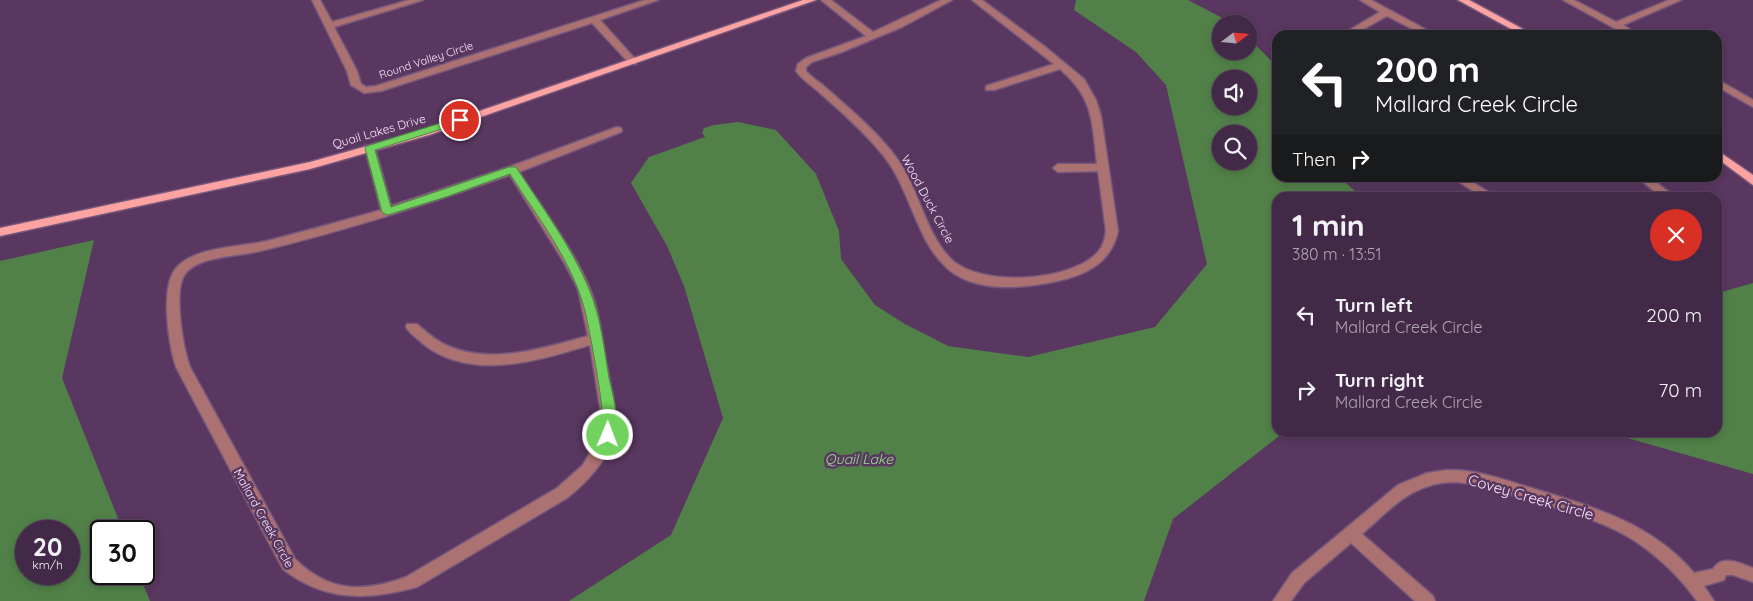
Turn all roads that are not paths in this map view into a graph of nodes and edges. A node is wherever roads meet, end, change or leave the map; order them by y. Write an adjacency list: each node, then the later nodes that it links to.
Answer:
1 (316, 0): 15 (street, Round Valley Circle)
2 (419, 0): 15 (street)
3 (654, 0): 13 (street, Round Valley Circle)
4 (812, 0): 21 (main road, Quail Lakes Drive)
5 (825, 0): 20 (street)
6 (948, 0): 20 (street, Wood Duck Circle)
7 (976, 0): 22 (street, Wood Duck Circle)
8 (1364, 0): 12 (street)
9 (1462, 0): 18 (main road)
10 (1567, 0): 14 (street)
11 (1677, 0): 14 (street)
12 (1387, 12): 16 (street); 17 (street)
13 (594, 19): 15 (street, Round Valley Circle); 21 (street)
14 (1616, 25): 19 (street)
15 (330, 26)
16 (1355, 30)
17 (1421, 30)
18 (1519, 30)
19 (1625, 30)
20 (872, 36): 29 (street, Wood Duck Circle)
21 (633, 62): 27 (main road, Quail Lakes Drive)
22 (1062, 66): 24 (street); 29 (street, Wood Duck Circle)
23 (1722, 85): 25 (street)
24 (990, 88)
25 (1753, 104)
26 (617, 130): 31 (street, Mallard Creek Circle)
27 (370, 148): 37 (street); 38 (main road, Quail Lakes Drive)
28 (1722, 157): 32 (main road)
29 (1104, 167): 30 (street)
30 (1058, 168)
31 (513, 170): 37 (street, Mallard Creek Circle); 40 (street, Mallard Creek Circle)
32 (1753, 181)
33 (1465, 182): 35 (street)
34 (1649, 182): 36 (street)
35 (1482, 192)
36 (1663, 192)
37 (387, 212): 40 (street, Mallard Creek Circle)
38 (0, 232)
39 (412, 327): 40 (street)
40 (595, 339)
41 (1351, 534): 43 (street, Covey Creek Circle); 44 (street, Covey Creek Circle); 45 (street)
42 (1753, 575): 43 (street)
43 (1692, 581): 46 (street, Covey Creek Circle)
44 (1281, 601)
45 (1427, 601)
46 (1706, 601)

